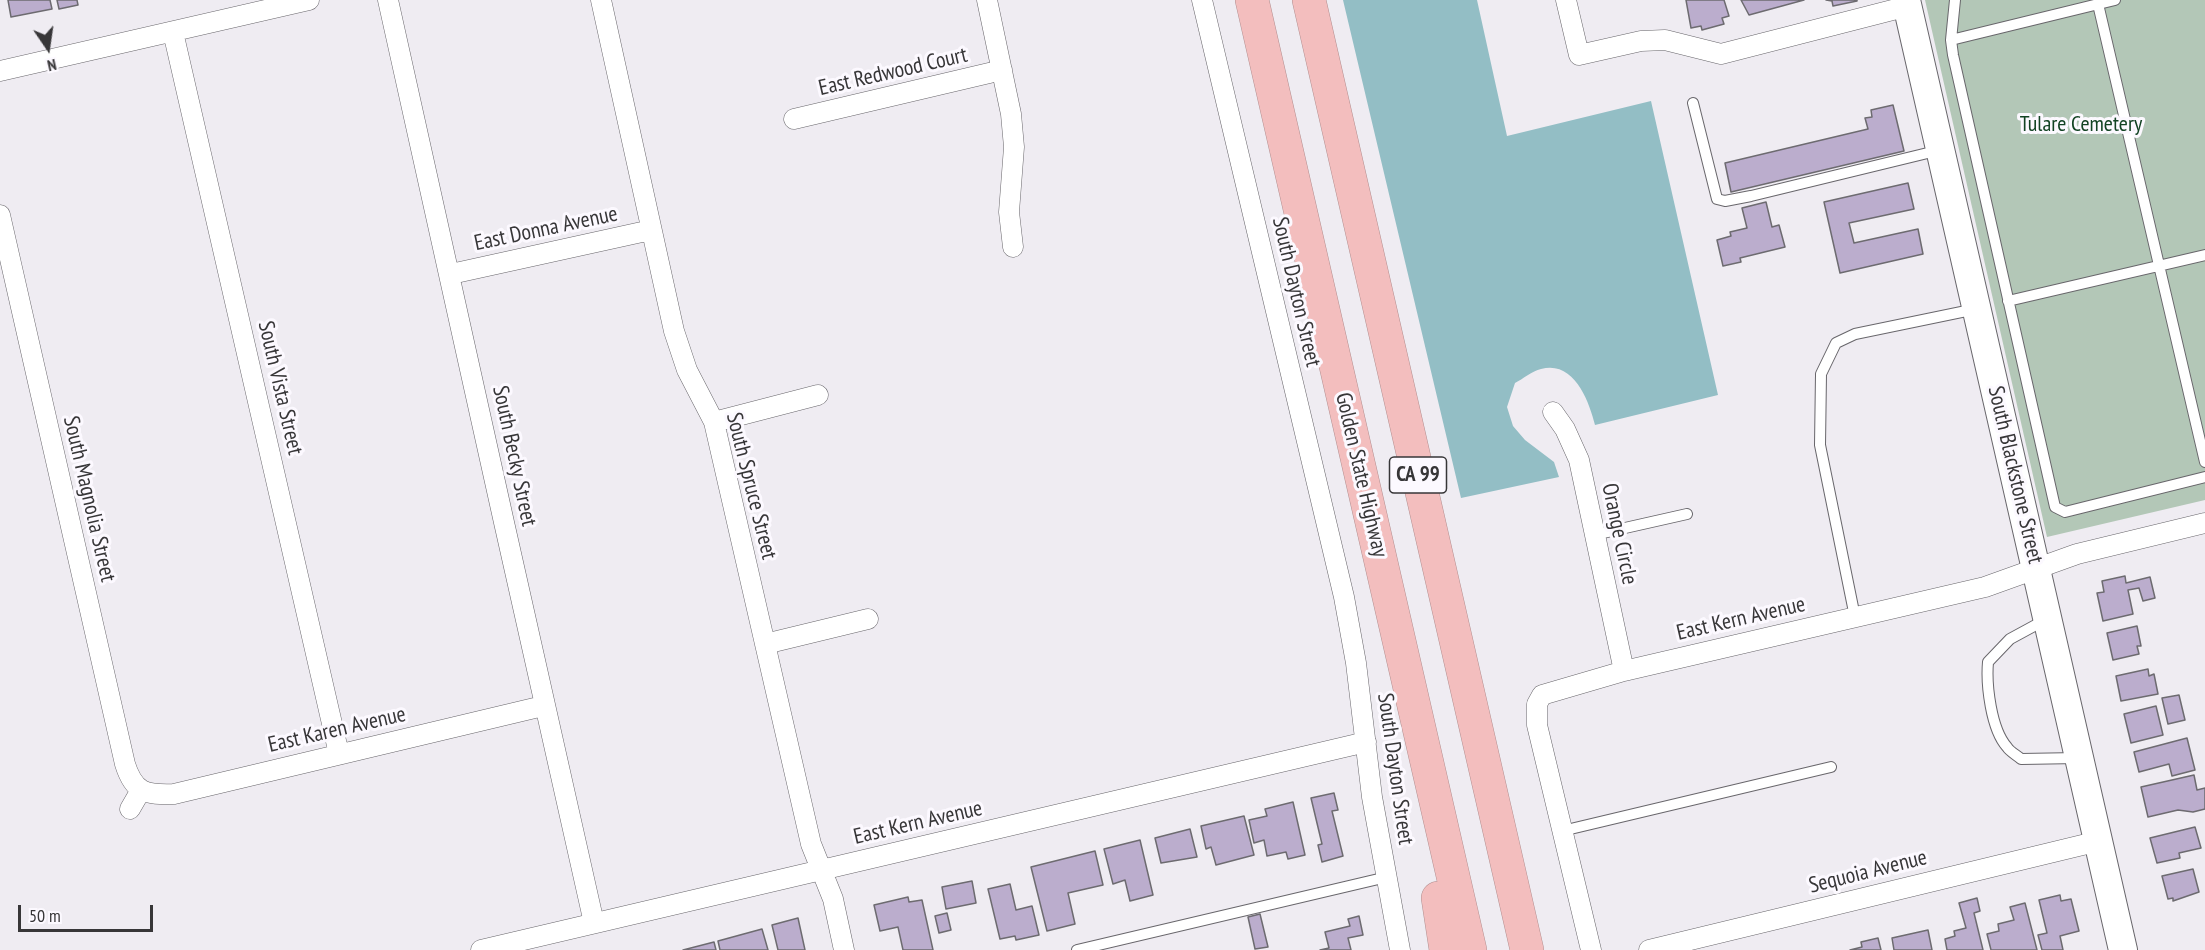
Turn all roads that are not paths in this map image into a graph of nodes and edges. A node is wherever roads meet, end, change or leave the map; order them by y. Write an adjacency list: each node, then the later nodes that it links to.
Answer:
1 (309, 0): 13 (street)
2 (388, 0): 25 (street, South Becky Street)
3 (601, 0): 21 (street, South Spruce Street)
4 (987, 0): 15 (street)
5 (1202, 0): 43 (street, South Dayton Street)
6 (1252, 0): 47 (highway, Golden State Highway / CA 99)
7 (1309, 0): 61 (highway, CA 99)
8 (1566, 0): 11 (street)
9 (1955, 0): 14 (lane)
10 (2115, 0): 12 (lane)
11 (1907, 3): 19 (main road, South Blackstone Street)
12 (2098, 4): 14 (lane); 24 (lane)
13 (173, 32): 16 (street); 44 (street, South Vista Street)
14 (1951, 40): 26 (lane)
15 (1002, 70): 18 (street, East Redwood Court); 22 (street)
16 (0, 71)
17 (1693, 103): 19 (lane)
18 (794, 119)
19 (1940, 150): 27 (main road, South Blackstone Street)
20 (0, 215): 48 (street, South Magnolia Street)
21 (651, 230): 25 (street, East Donna Avenue); 30 (street, South Spruce Street)
22 (1013, 247)
23 (2205, 255): 24 (lane)
24 (2158, 266): 26 (lane); 31 (lane)
25 (451, 274): 42 (street, South Becky Street)
26 (2008, 301): 32 (lane)
27 (1977, 309): 36 (main road, South Blackstone Street); 37 (lane)
28 (818, 395): 30 (street)
29 (1553, 412): 35 (street, Orange Circle)
30 (714, 422): 40 (street, South Spruce Street)
31 (2205, 462)
32 (2205, 477)
33 (1688, 514): 35 (lane)
34 (2205, 524): 36 (street, East Kern Avenue)
35 (1594, 535): 41 (street, Orange Circle)
36 (2036, 569): 37 (street, East Kern Avenue); 38 (main road, South Blackstone Street)
37 (1855, 617): 41 (street, East Kern Avenue)
38 (2048, 618): 45 (main road, South Blackstone Street); 45 (lane)
39 (868, 619): 40 (street)
40 (765, 644): 52 (street, South Spruce Street)
41 (1624, 671): 50 (street, East Kern Avenue)
42 (543, 706): 44 (street, East Karen Avenue); 54 (street, South Becky Street)
43 (1366, 742): 52 (street, East Kern Avenue); 53 (street, South Dayton Street)
44 (339, 754): 48 (street, East Karen Avenue)
45 (2079, 758): 51 (main road, South Blackstone Street)
46 (1831, 767): 50 (lane)
47 (1432, 783): 59 (highway); 60 (highway, Golden State Highway / CA 99)
48 (141, 790): 49 (street)
49 (130, 809)
50 (1562, 831): 62 (street, East Kern Avenue)
51 (2099, 841): 63 (street, Sequoia Avenue); 64 (main road, South Blackstone Street)
52 (820, 871): 54 (street, East Kern Avenue); 56 (street, South Spruce Street)
53 (1387, 877): 57 (lane); 58 (street, South Dayton Street)
54 (594, 923): 55 (street, East Kern Avenue)
55 (482, 950)
56 (844, 950)
57 (1077, 950)
58 (1400, 950)
59 (1446, 950)
60 (1470, 950)
61 (1527, 950)
62 (1591, 950)
63 (1649, 950)
64 (2123, 950)

